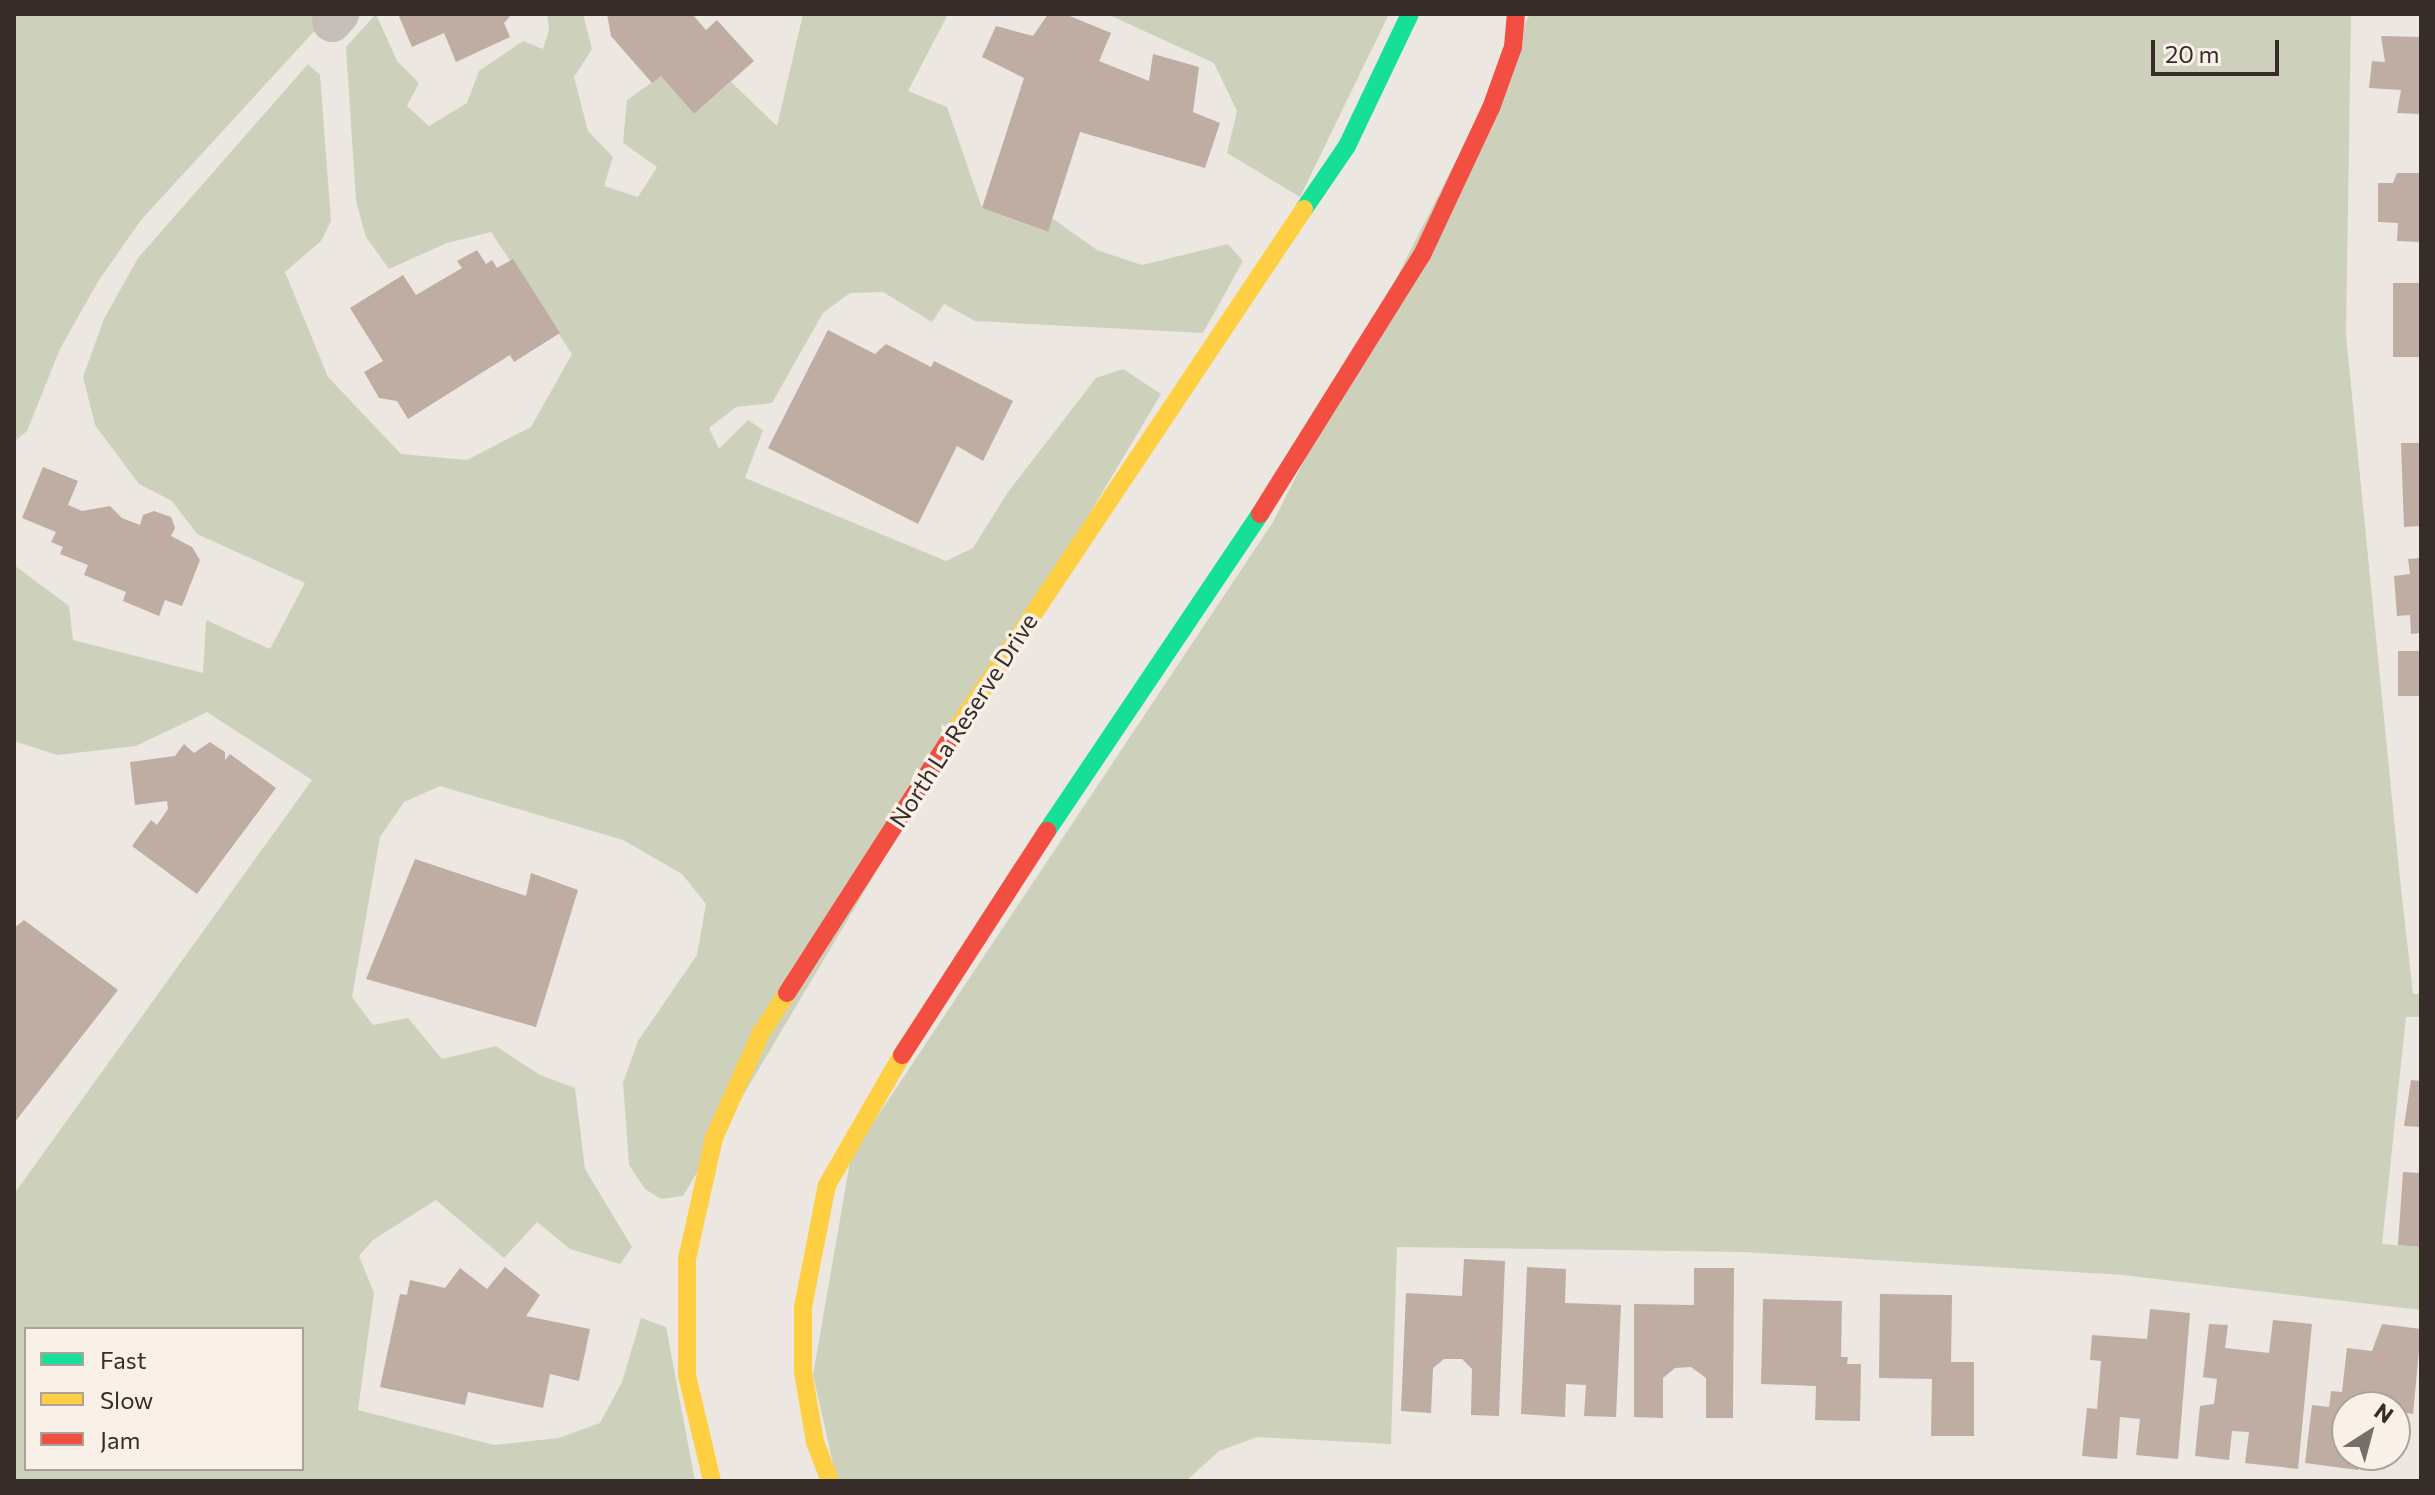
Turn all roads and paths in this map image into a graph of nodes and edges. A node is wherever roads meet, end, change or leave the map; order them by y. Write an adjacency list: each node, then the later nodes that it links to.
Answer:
1 (1410, 14): 3 (street, North La Reserve Drive)
2 (1516, 14): 4 (street)
3 (712, 1481)
4 (830, 1481)

